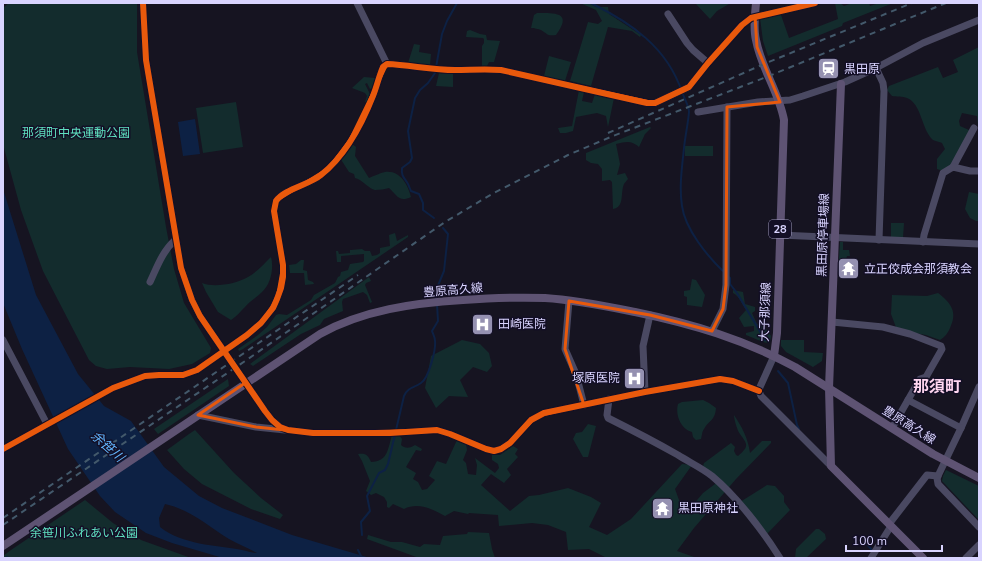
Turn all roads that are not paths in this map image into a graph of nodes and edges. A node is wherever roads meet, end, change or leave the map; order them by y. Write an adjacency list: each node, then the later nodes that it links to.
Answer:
1 (143, 3): 20 (street)
2 (357, 3): 9 (street)
3 (756, 3): 6 (main road, 大子那須線 / 28)
4 (815, 3): 6 (street)
5 (668, 14): 8 (street)
6 (755, 16): 8 (street); 12 (main road, 大子那須線 / 28)
7 (979, 20): 10 (street)
8 (708, 63): 9 (street)
9 (387, 64): 30 (street)
10 (876, 68): 11 (street); 21 (street)
11 (841, 84): 12 (street); 19 (main road, 黒田原停車場線)
12 (780, 102): 13 (street); 18 (main road, 大子那須線 / 28)
13 (727, 107): 14 (street); 28 (street)
14 (698, 112)
15 (974, 128): 16 (street)
16 (953, 167): 17 (street); 22 (street)
17 (979, 171)
18 (780, 235): 19 (street); 31 (main road, 大子那須線 / 28)
19 (835, 238): 21 (street); 27 (main road, 黒田原停車場線)
20 (175, 240): 24 (street); 30 (street)
21 (879, 240): 22 (street)
22 (923, 242): 23 (street)
23 (979, 244)
24 (150, 282)
25 (570, 301): 26 (main road, 豊原高久線); 32 (main road, 豊原高久線); 39 (street)
26 (650, 315): 28 (main road, 豊原高久線); 36 (street)
27 (832, 322): 34 (main road, 黒田原停車場線); 38 (street)
28 (712, 331): 31 (main road, 豊原高久線)
29 (3, 340): 41 (street)
30 (224, 352): 32 (street); 41 (street)
31 (774, 356): 34 (main road, 大子那須線); 35 (street)
32 (245, 383): 40 (main road, 豊原高久線); 44 (street)
33 (979, 387): 43 (street)
34 (829, 388): 42 (main road, 豊原高久線); 47 (main road)
35 (759, 391): 36 (street); 47 (street)
36 (645, 392): 37 (street)
37 (609, 399): 39 (street); 54 (street)
38 (908, 400): 42 (street); 43 (street)
39 (584, 405): 44 (street)
40 (198, 415): 44 (street); 53 (main road, 豊原高久線)
41 (46, 424): 45 (street)
42 (892, 428): 46 (main road, 豊原高久線)
43 (961, 428): 46 (street)
44 (288, 430)
45 (3, 449)
46 (945, 461): 48 (street); 49 (main road, 豊原高久線)
47 (830, 466): 50 (main road)
48 (938, 476): 50 (street); 51 (street)
49 (979, 478)
50 (890, 525): 55 (street); 56 (main road)
51 (979, 527)
52 (979, 545): 57 (street)
53 (3, 546)
54 (780, 558)
55 (871, 558)
56 (924, 558)
57 (966, 558)

